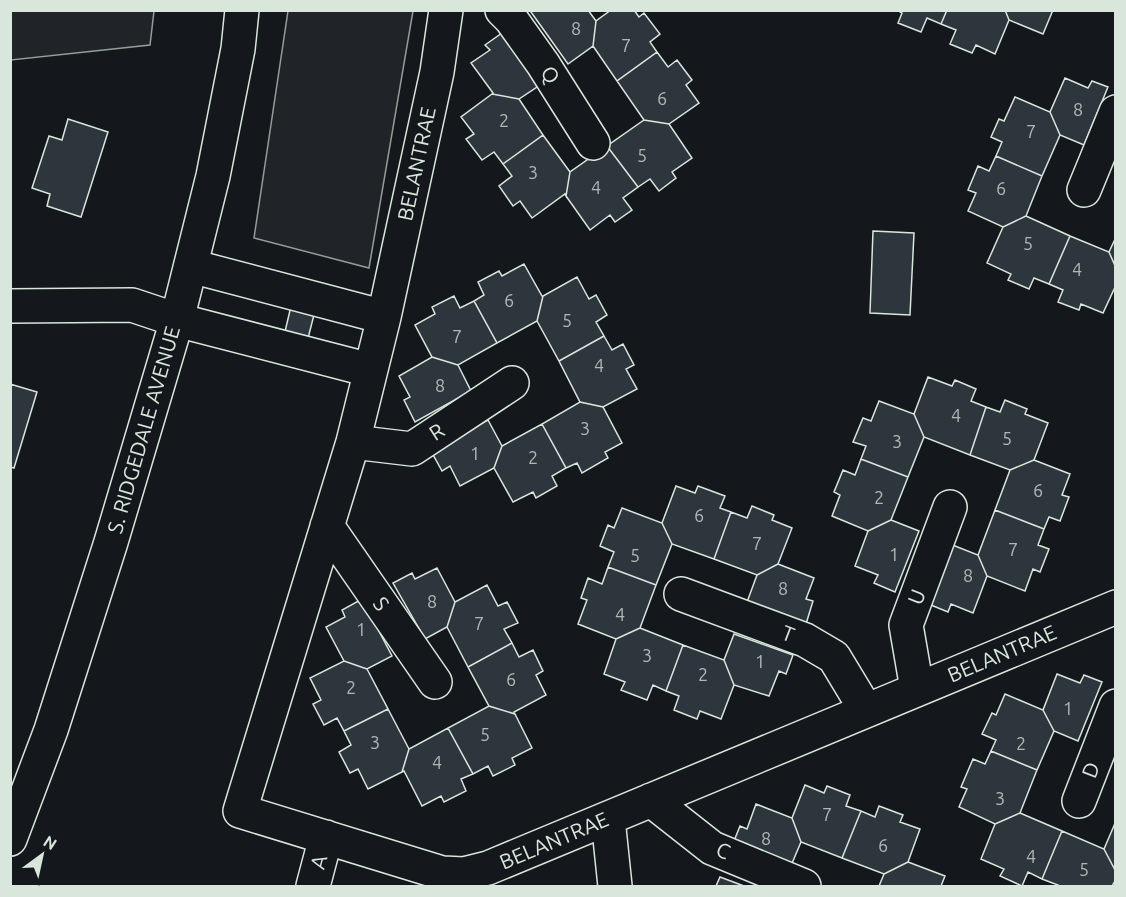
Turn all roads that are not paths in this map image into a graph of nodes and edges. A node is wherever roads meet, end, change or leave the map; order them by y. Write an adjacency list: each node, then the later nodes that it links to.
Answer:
1 (242, 10): 7 (street, S. RIDGEDALE AVENUE)
2 (446, 10): 9 (street, BELANTRAE)
3 (502, 10): 5 (street, Q)
4 (1116, 112): 6 (street)
5 (594, 142)
6 (1084, 190)
7 (191, 266): 9 (street); 10 (street, S. RIDGEDALE AVENUE)
8 (10, 306): 10 (street)
9 (384, 317): 11 (street, BELANTRAE)
10 (177, 320): 11 (street); 26 (street, S. RIDGEDALE AVENUE)
11 (370, 370): 13 (street, BELANTRAE)
12 (512, 383): 13 (street, R)
13 (353, 442): 15 (street, BELANTRAE)
14 (950, 507): 19 (street, U)
15 (327, 526): 18 (street, S); 25 (street, BELANTRAE)
16 (681, 594): 21 (street, T)
17 (1116, 607): 19 (street, BELANTRAE)
18 (435, 682)
19 (916, 689): 21 (street, BELANTRAE)
20 (1116, 706): 23 (street, D)
21 (866, 710): 22 (street, BELANTRAE)
22 (651, 800): 24 (street, BELANTRAE); 29 (street, C)
23 (1079, 801)
24 (608, 819): 25 (street, BELANTRAE); 28 (street)
25 (326, 837): 27 (street, A)
26 (10, 839)
27 (313, 886)
28 (615, 886)
29 (804, 886)

